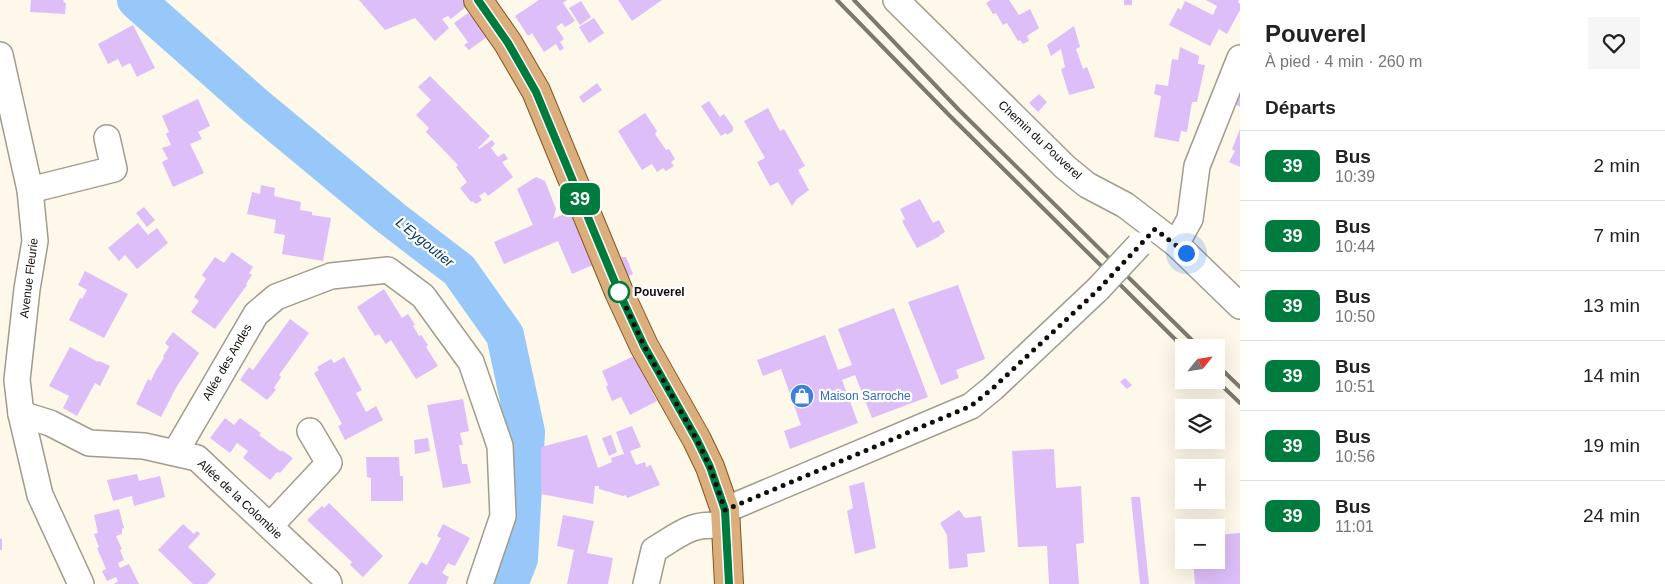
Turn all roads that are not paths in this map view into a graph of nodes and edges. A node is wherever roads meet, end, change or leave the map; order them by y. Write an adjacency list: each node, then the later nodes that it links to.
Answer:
1 (478, 0): 13 (main road)
2 (896, 0): 7 (street, Chemin du Pouverel)
3 (0, 55): 6 (street, Avenue Fleurie)
4 (1240, 58): 8 (street)
5 (107, 138): 6 (street)
6 (30, 190): 10 (street, Avenue Fleurie)
7 (1147, 237): 8 (street, Chemin du Pouverel); 13 (street, bridge)
8 (1176, 244): 9 (street, Chemin du Pouverel)
9 (1236, 299)
10 (21, 414): 12 (street, Allée de la Colombie); 15 (street, Avenue Fleurie)
11 (310, 431): 14 (street)
12 (175, 453): 14 (street, Allée de la Colombie); 17 (street, Allée des Andes)
13 (726, 518): 18 (street); 19 (main road)
14 (270, 526): 16 (street, Allée de la Colombie)
15 (81, 584)
16 (329, 584)
17 (480, 584)
18 (646, 584)
19 (729, 584)

